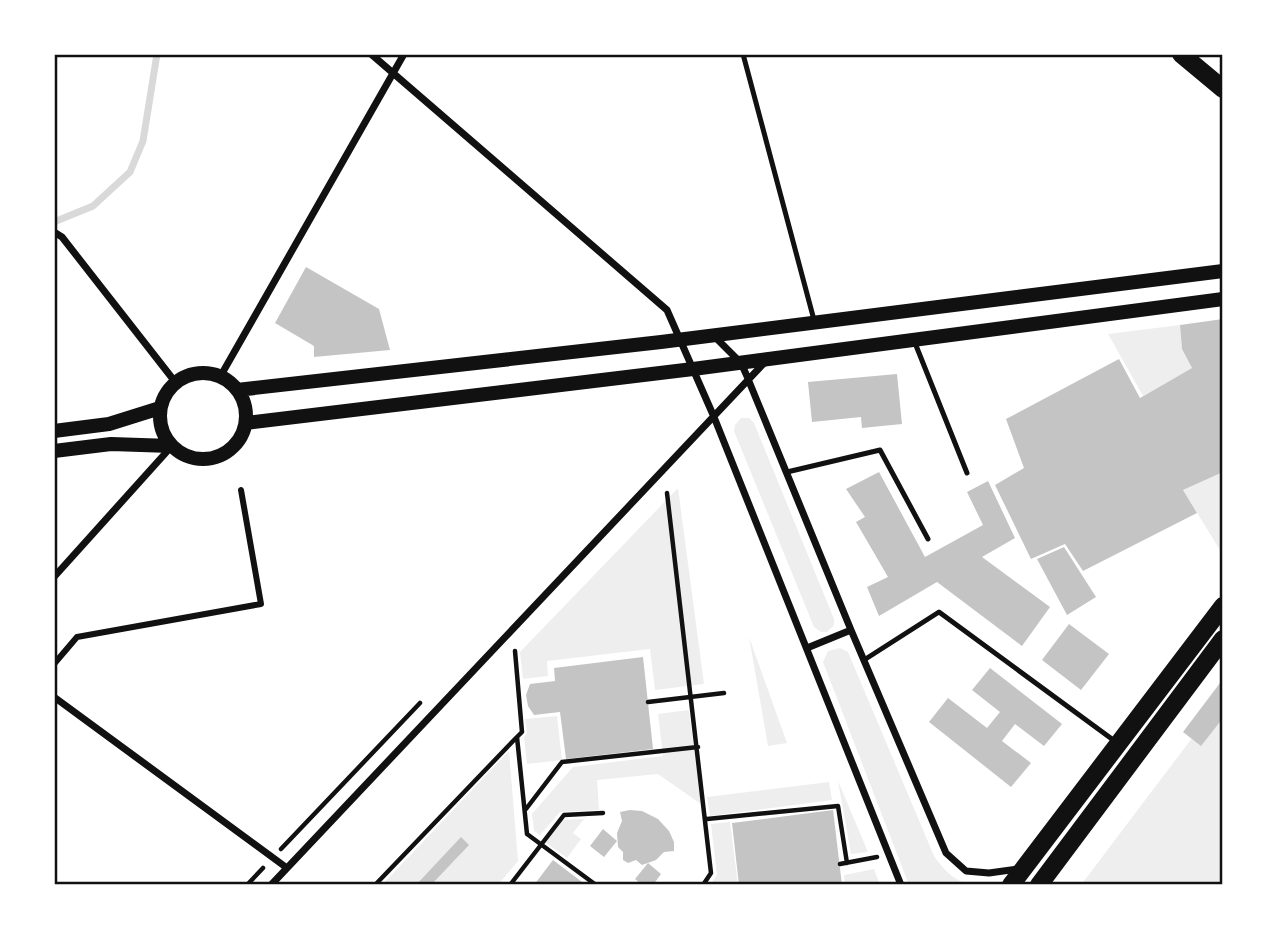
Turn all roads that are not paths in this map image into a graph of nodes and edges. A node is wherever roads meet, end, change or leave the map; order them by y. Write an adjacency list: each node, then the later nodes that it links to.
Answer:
1 (371, 54): 5 (street)
2 (404, 54): 5 (street)
3 (743, 54): 10 (lane)
4 (1181, 54): 6 (main road)
5 (394, 74): 12 (street); 17 (street)
6 (1223, 89)
7 (54, 232): 19 (street)
8 (1223, 271): 10 (main road)
9 (1223, 299): 13 (main road)
10 (815, 323): 11 (main road)
11 (713, 335): 12 (main road); 15 (street)
12 (681, 339): 16 (street); 20 (main road)
13 (914, 340): 14 (main road); 28 (lane)
14 (768, 359): 15 (main road); 18 (street)
15 (741, 363): 16 (main road); 18 (street)
16 (693, 369): 22 (street); 23 (main road)
17 (220, 377): 19 (main road); 20 (main road)
18 (749, 380): 22 (street); 27 (street)
19 (176, 383): 21 (main road)
20 (237, 390): 23 (main road)
21 (160, 408): 24 (main road); 25 (main road)
22 (714, 417): 35 (street); 41 (street)
23 (246, 424): 25 (main road)
24 (54, 431)
25 (171, 446): 26 (main road); 31 (street)
26 (54, 451)
27 (787, 472): 30 (lane); 33 (street)
28 (967, 473)
29 (241, 490): 37 (street)
30 (928, 539)
31 (54, 577)
32 (1223, 606): 39 (main road)
33 (851, 630): 35 (street); 36 (street)
34 (1223, 639): 45 (main road)
35 (807, 648): 43 (street)
36 (864, 660): 39 (lane); 40 (street)
37 (54, 664)
38 (54, 697): 41 (street)
39 (1119, 744): 40 (main road)
40 (1026, 867): 44 (main road)
41 (287, 868): 42 (street)
42 (271, 885)
43 (901, 885)
44 (1011, 885)
45 (1039, 885)

